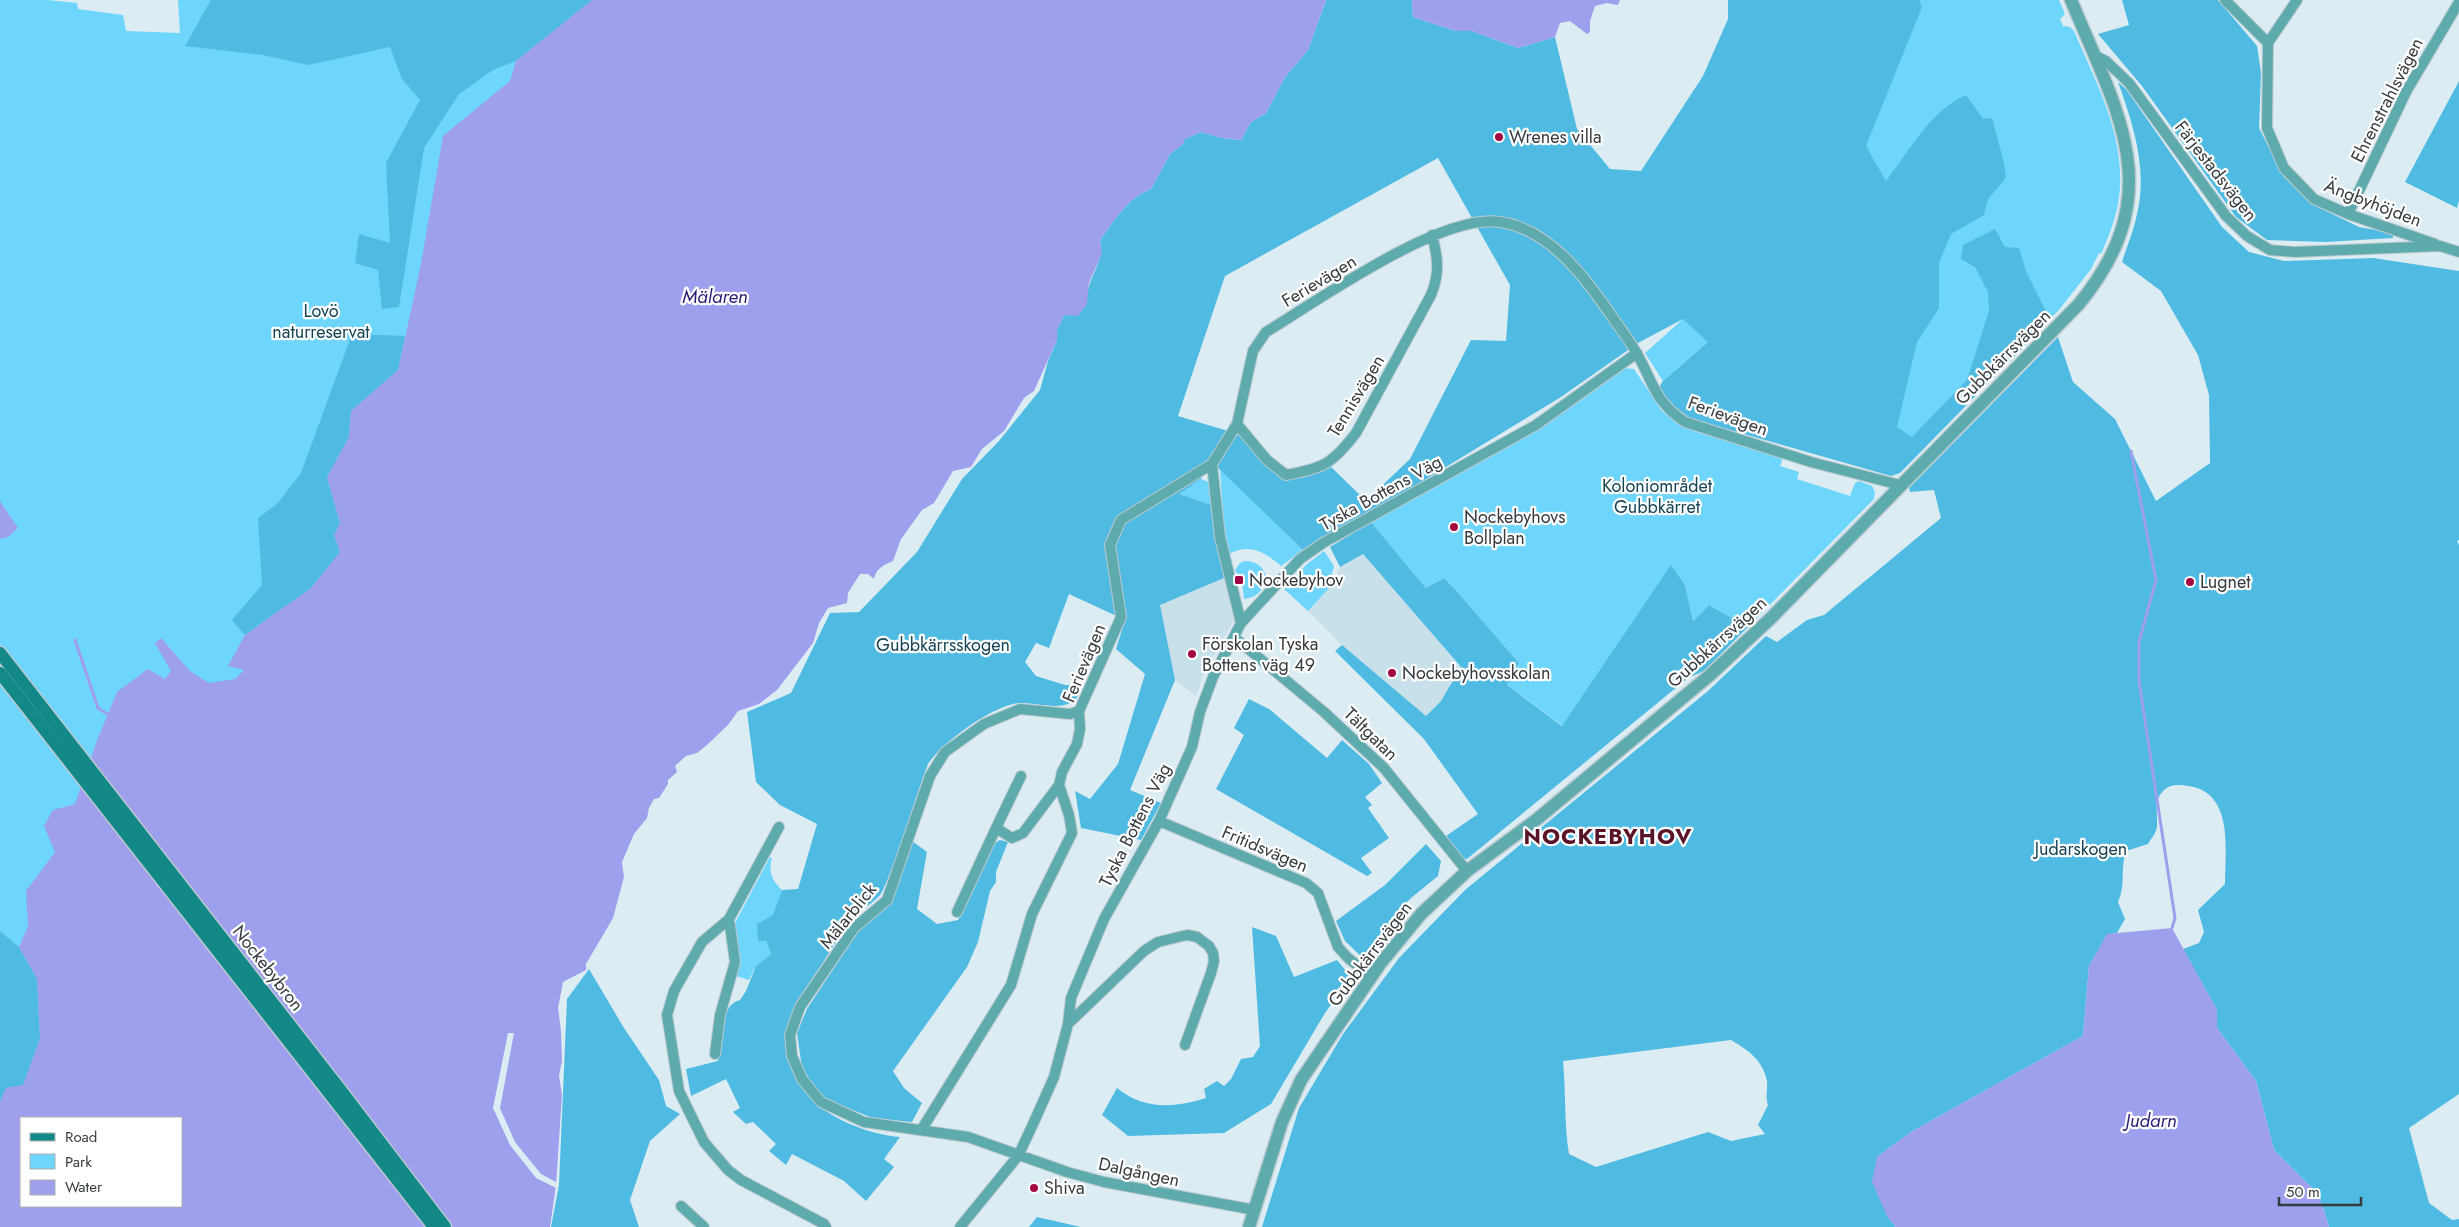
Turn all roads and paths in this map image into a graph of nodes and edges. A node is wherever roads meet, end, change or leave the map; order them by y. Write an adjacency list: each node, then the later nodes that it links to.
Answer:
1 (2071, 0): 6 (street, Gubbkärrsvägen)
2 (2224, 0): 5 (street)
3 (2297, 0): 5 (street)
4 (2459, 2): 7 (street, Ehrenstrahlsvägen)
5 (2268, 43): 7 (street, Ängbyhöjden)
6 (2094, 56): 9 (street, Färjestadsvägen); 14 (street, Gubbkärrsvägen)
7 (2348, 214): 9 (street, Ängbyhöjden)
8 (1432, 235): 11 (street, Ferievägen); 12 (street, Ferievägen); 12 (street, Tennisvägen)
9 (2440, 246): 10 (street, Färjestadsvägen)
10 (2459, 252)
11 (1637, 353): 14 (street, Ferievägen); 15 (street, Tyska Bottens Väg)
12 (1237, 424): 13 (street, Ferievägen)
13 (1212, 464): 15 (street); 19 (street, Ferievägen)
14 (1900, 486): 26 (street, Gubbkärrsvägen)
15 (1241, 623): 16 (street, Tyska Bottens Väg)
16 (1234, 637): 23 (street, Tyska Bottens Väg); 26 (street, Tältgatan)
17 (0, 653): 20 (main road)
18 (0, 672): 20 (main road)
19 (1079, 711): 22 (street, Ferievägen); 33 (street, Mälarblick)
20 (57, 735): 37 (main road, Nockebybron); 38 (main road, Nockebybron)
21 (1021, 776): 25 (street)
22 (1059, 785): 25 (street, Ferievägen); 33 (street)
23 (1160, 821): 29 (street, Fritidsvägen); 30 (street, Tyska Bottens Väg)
24 (779, 827): 28 (street)
25 (996, 828): 27 (street)
26 (1467, 871): 29 (street, Gubbkärrsvägen)
27 (957, 912)
28 (729, 918): 32 (street); 40 (street)
29 (1372, 977): 36 (street, Gubbkärrsvägen)
30 (1068, 1024): 31 (street); 34 (street, Tyska Bottens Väg)
31 (1184, 1045)
32 (715, 1054)
33 (922, 1129): 34 (street, Mälarblick)
34 (1018, 1156): 36 (street, Dalgången); 41 (street, Tyska Bottens Väg)
35 (682, 1206): 39 (street)
36 (1255, 1210): 42 (street, Gubbkärrsvägen)
37 (434, 1227)
38 (445, 1227)
39 (704, 1227)
40 (826, 1227)
41 (960, 1227)
42 (1249, 1227)

